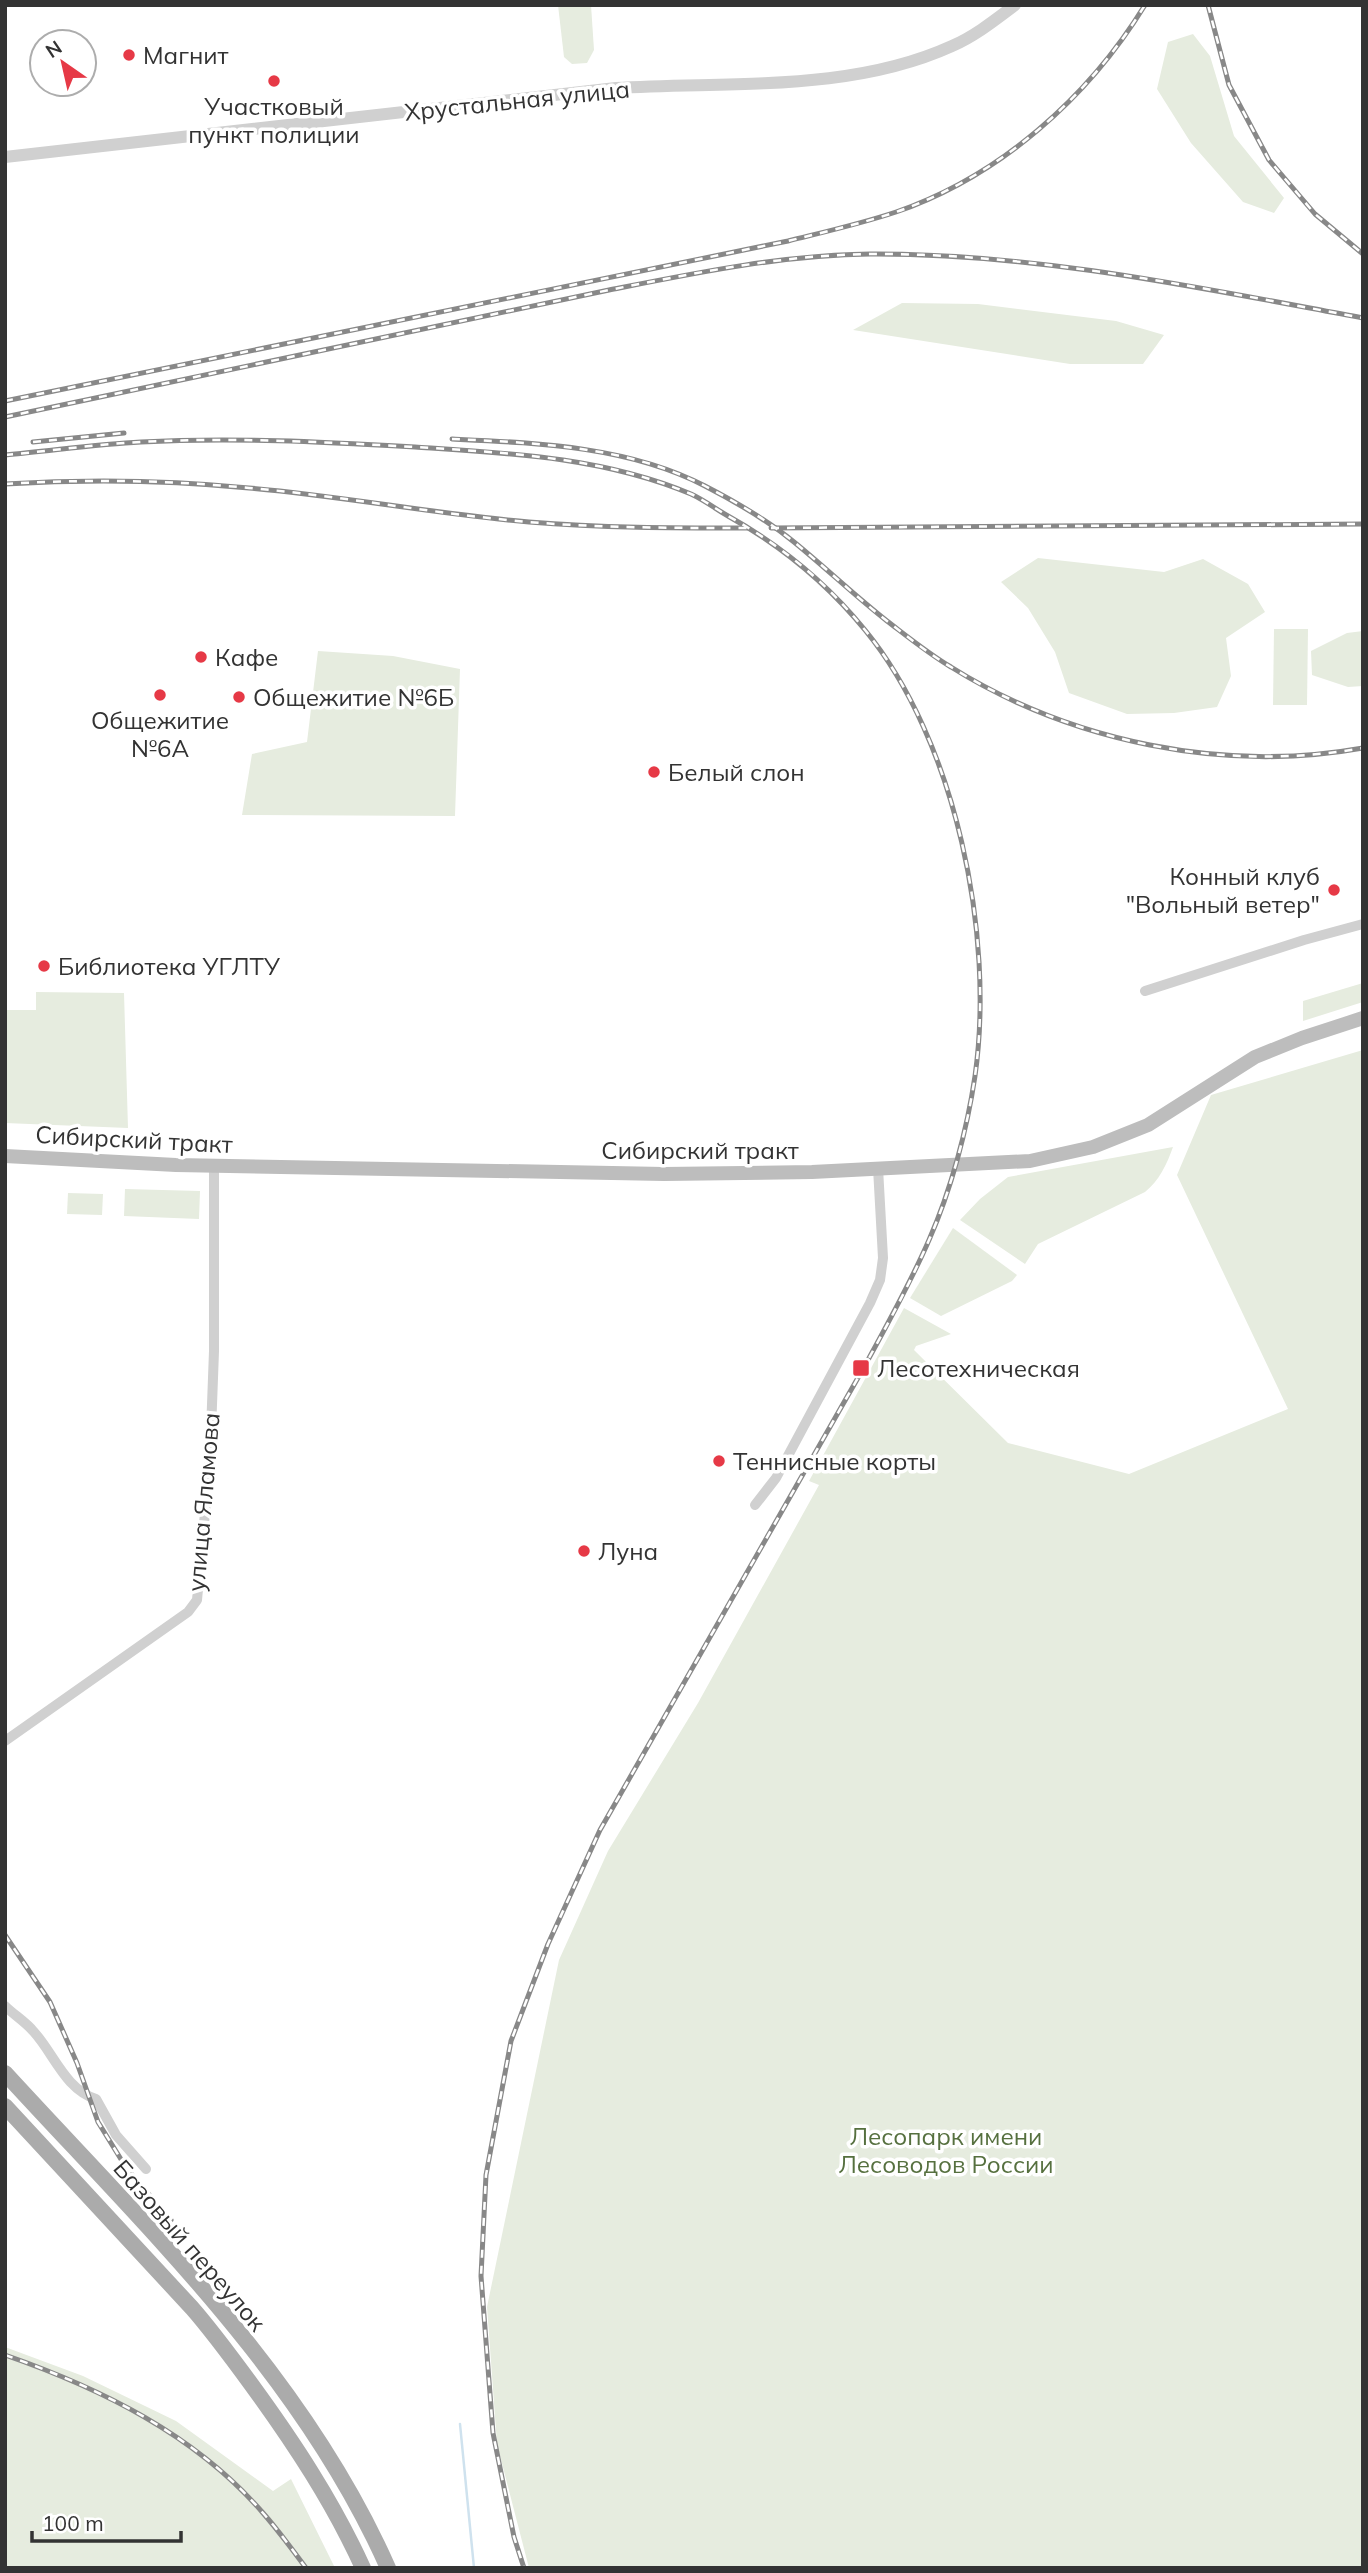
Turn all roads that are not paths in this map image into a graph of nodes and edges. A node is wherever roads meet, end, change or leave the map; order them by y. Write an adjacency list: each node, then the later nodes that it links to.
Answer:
1 (1015, 5): 2 (street, Хрустальная улица)
2 (5, 157)
3 (1363, 924): 4 (street)
4 (1145, 991)
5 (1363, 1018): 8 (main road, Сибирский тракт)
6 (5, 1156): 7 (main road, Сибирский тракт)
7 (214, 1165): 8 (main road, Сибирский тракт); 10 (street, улица Яламова)
8 (878, 1168): 9 (street)
9 (755, 1506)
10 (5, 1741)
11 (5, 2006): 14 (street)
12 (5, 2073): 16 (main road, Базовый переулок)
13 (5, 2106): 15 (main road, Базовый переулок)
14 (146, 2169)
15 (363, 2568)
16 (388, 2568)

